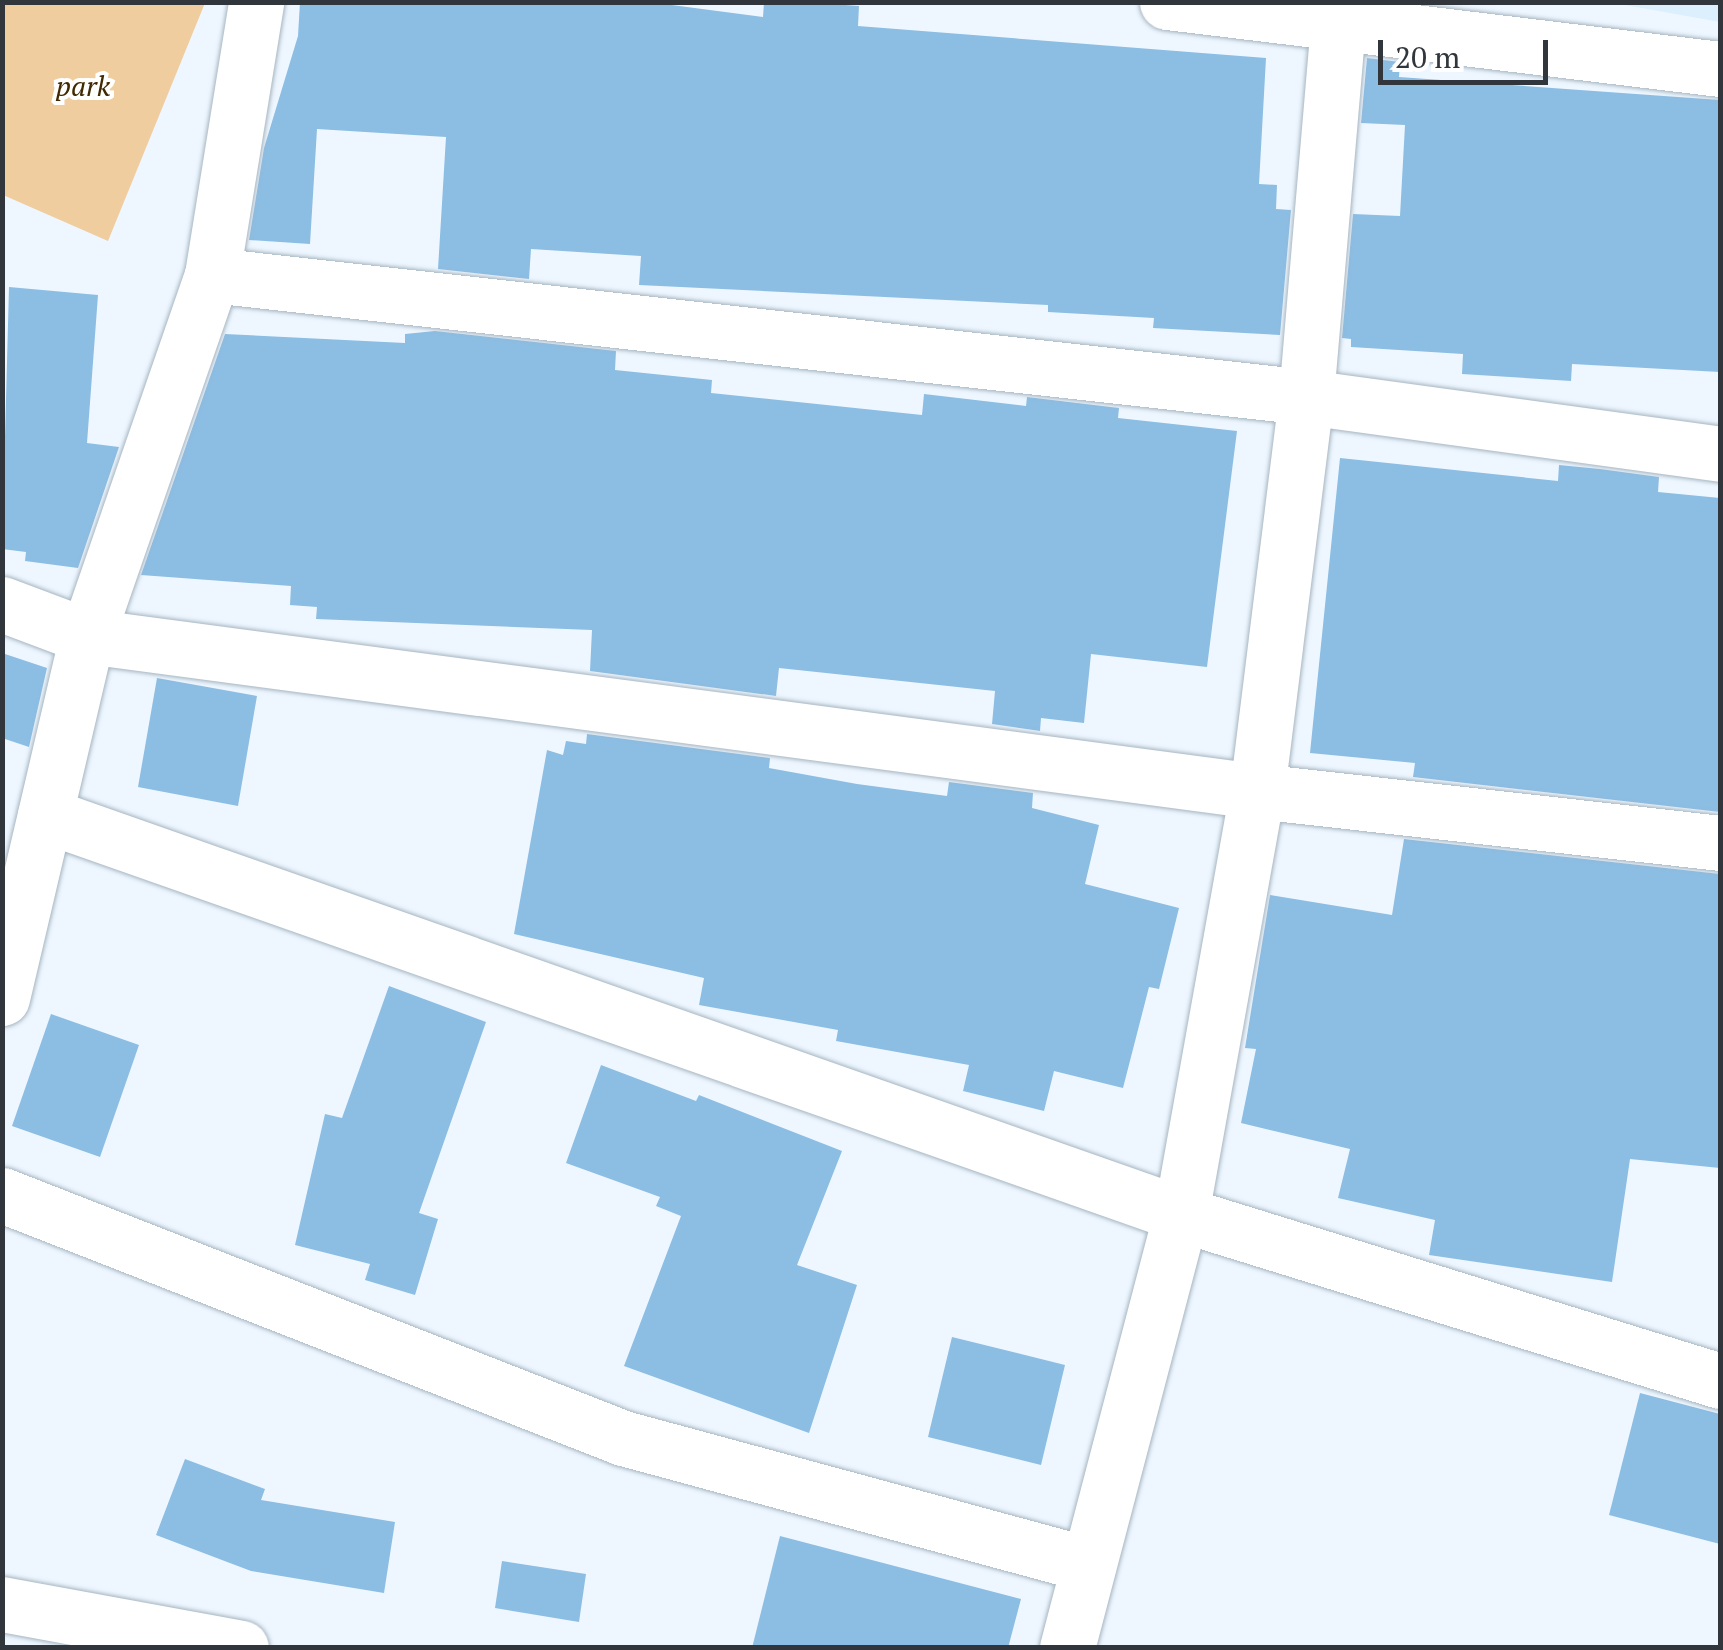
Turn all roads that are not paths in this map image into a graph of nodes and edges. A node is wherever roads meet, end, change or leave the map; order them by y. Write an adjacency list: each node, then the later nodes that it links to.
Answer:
1 (256, 2): 5 (street)
2 (1167, 2): 3 (street)
3 (1338, 26): 4 (street); 6 (street)
4 (1720, 70)
5 (212, 274): 6 (street); 9 (street)
6 (1306, 397): 7 (street); 10 (street)
7 (1720, 454)
8 (2, 604): 9 (street)
9 (86, 636): 10 (street); 11 (street)
10 (1257, 791): 12 (street); 15 (street)
11 (45, 816): 13 (street); 15 (street)
12 (1720, 843)
13 (2, 998)
14 (2, 1195): 17 (street)
15 (1182, 1214): 16 (street); 17 (street)
16 (1720, 1381)
17 (1087, 1564): 20 (street)
18 (2, 1604): 19 (street)
19 (241, 1648)
20 (1067, 1648)

